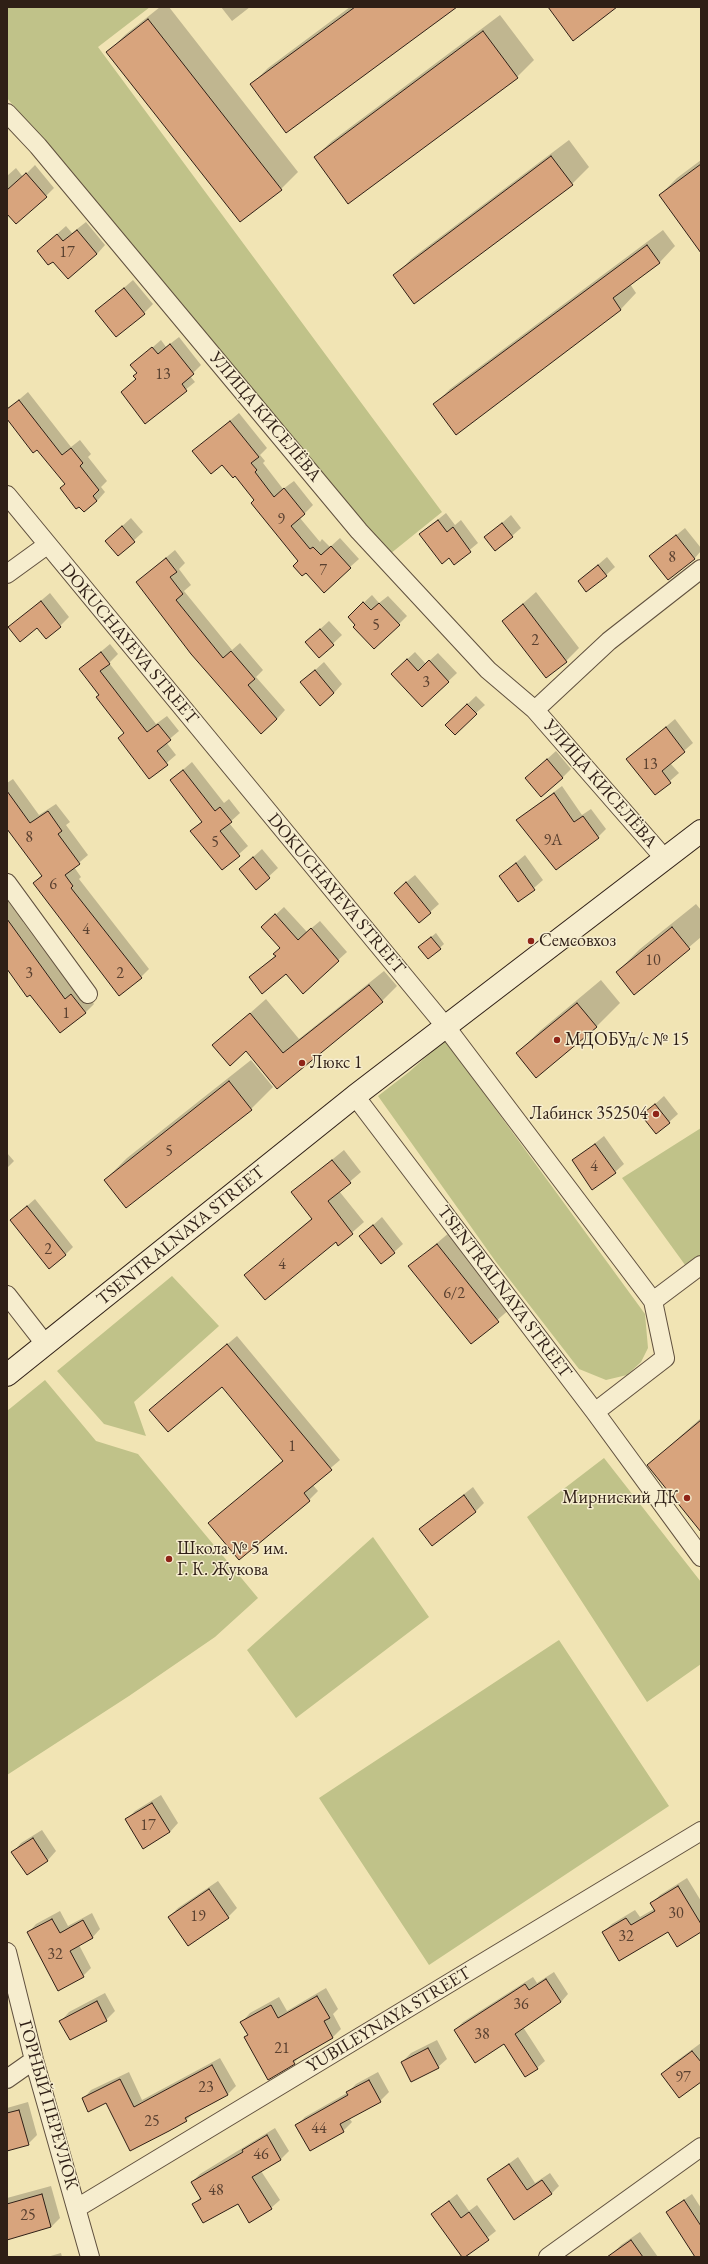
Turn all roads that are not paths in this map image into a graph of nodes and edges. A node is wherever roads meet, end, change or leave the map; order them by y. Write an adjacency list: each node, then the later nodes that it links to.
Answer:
1 (7, 113): 6 (street, УЛИЦА КИСЕЛЁВА)
2 (7, 495): 3 (street, DOKUCHAYEVA STREET)
3 (47, 545): 5 (street); 11 (street, DOKUCHAYEVA STREET)
4 (701, 569): 6 (street, УЛИЦА КИСЕЛЁВА)
5 (7, 574)
6 (535, 710): 8 (street, УЛИЦА КИСЕЛЁВА)
7 (701, 831): 8 (street, TSENTRALNAYA STREET)
8 (665, 859): 11 (street, TSENTRALNAYA STREET)
9 (7, 883): 10 (street)
10 (88, 994)
11 (446, 1027): 12 (street, TSENTRALNAYA STREET); 15 (street, DOKUCHAYEVA STREET)
12 (355, 1096): 16 (street, TSENTRALNAYA STREET); 18 (street, TSENTRALNAYA STREET)
13 (701, 1265): 15 (street)
14 (7, 1295): 16 (street)
15 (653, 1301): 18 (street)
16 (46, 1344): 17 (street, TSENTRALNAYA STREET)
17 (7, 1375)
18 (595, 1412): 19 (street, TSENTRALNAYA STREET)
19 (701, 1557)
20 (701, 1831): 25 (street, YUBILEYNAYA STREET)
21 (7, 1952): 22 (street, ГОРНЫЙ ПЕРЕУЛОК)
22 (34, 2060): 23 (street); 25 (street, ГОРНЫЙ ПЕРЕУЛОК)
23 (7, 2079)
24 (701, 2147): 27 (street)
25 (77, 2208): 26 (street, ГОРНЫЙ ПЕРЕУЛОК)
26 (90, 2257)
27 (548, 2257)

